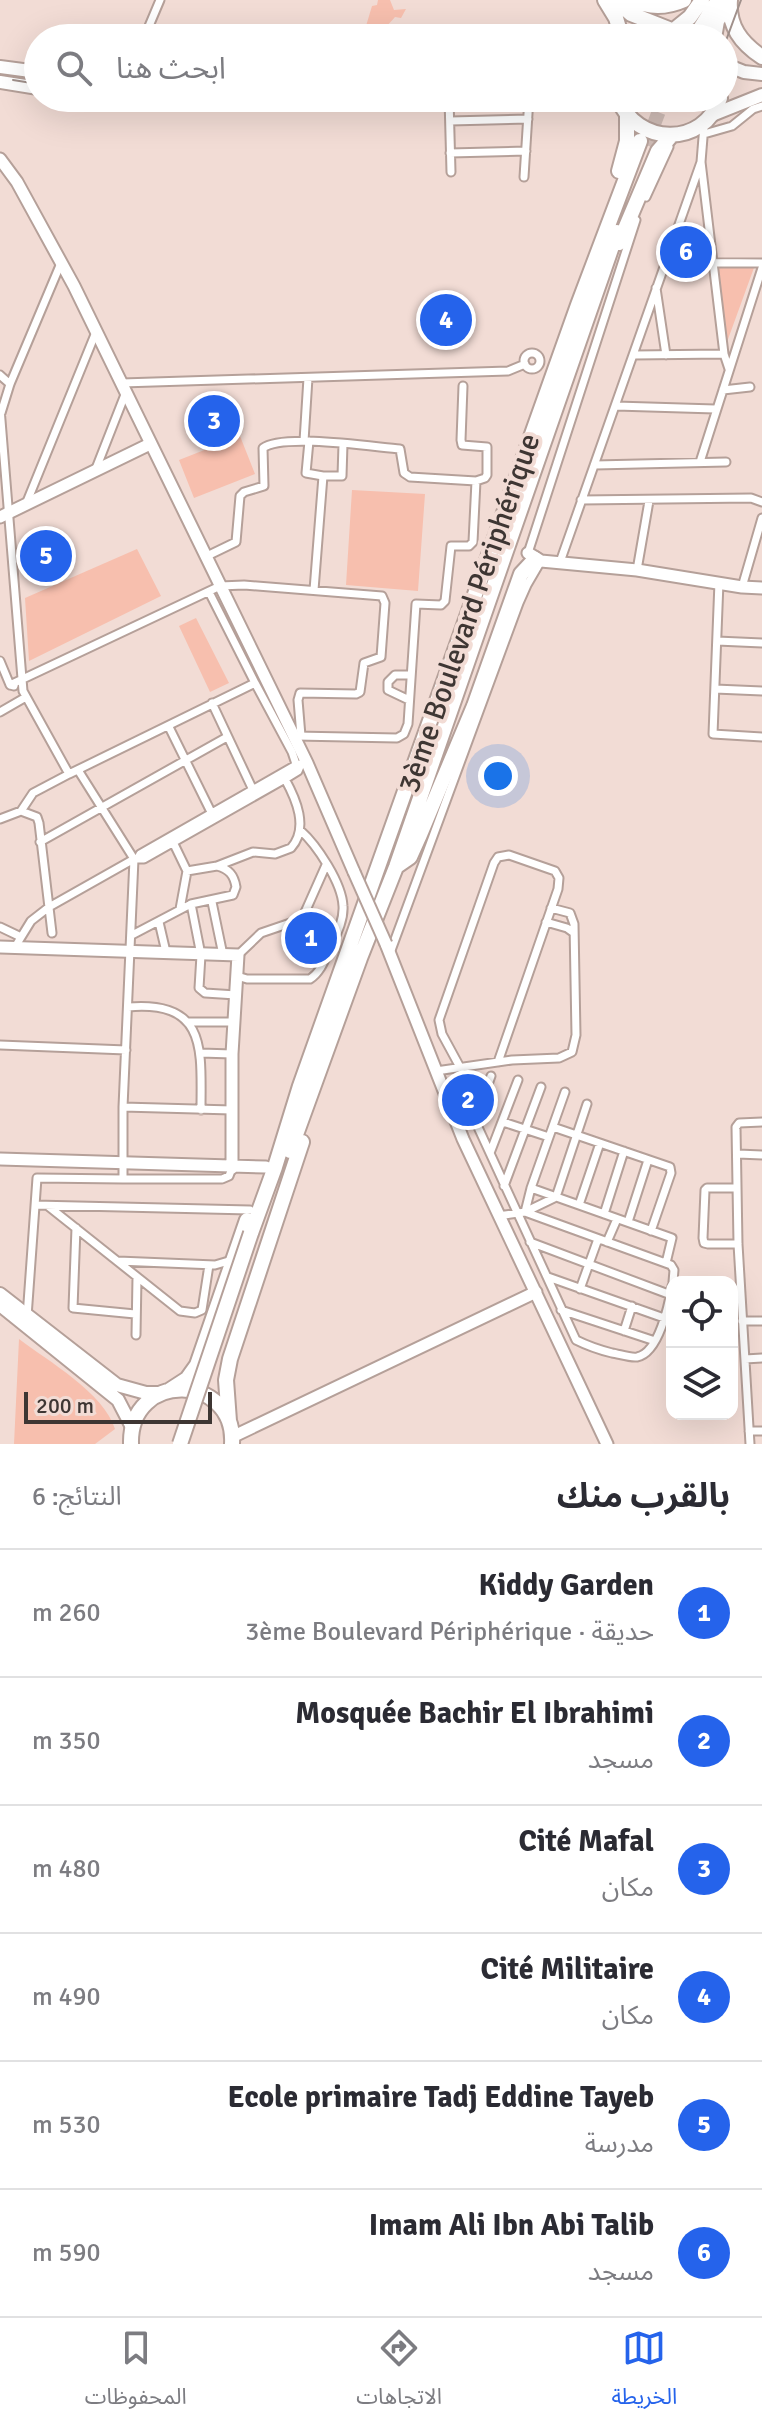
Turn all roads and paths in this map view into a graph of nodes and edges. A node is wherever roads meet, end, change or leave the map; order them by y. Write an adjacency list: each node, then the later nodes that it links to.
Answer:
1 (160, 0): 10 (street)
2 (605, 0): 11 (highway)
3 (615, 0): 12 (highway)
4 (632, 0): 5 (highway)
5 (684, 0)
6 (702, 0): 13 (highway)
7 (709, 0): 14 (highway)
8 (718, 0): 15 (highway)
9 (730, 0): 16 (highway); 17 (highway)
10 (150, 24)
11 (618, 24)
12 (656, 24)
13 (680, 24)
14 (700, 24)
15 (701, 24)
16 (716, 24)
17 (733, 24)
18 (738, 35): 19 (highway)
19 (762, 57)
20 (0, 67): 21 (main road)
21 (24, 70)
22 (738, 70): 23 (main road)
23 (762, 74)
24 (0, 82): 25 (main road)
25 (24, 86)
26 (762, 95): 27 (main road)
27 (738, 105)
28 (762, 106): 37 (street)
29 (450, 112): 36 (street)
30 (528, 112): 35 (street)
31 (624, 112): 53 (highway)
32 (628, 112): 38 (highway)
33 (713, 112): 37 (highway)
34 (726, 112): 37 (main road)
35 (528, 119): 36 (street); 39 (street)
36 (450, 121): 40 (street)
37 (707, 124): 38 (highway); 42 (street)
38 (674, 135): 45 (street); 46 (highway)
39 (526, 151): 40 (street); 44 (street)
40 (450, 153): 43 (street)
41 (0, 159): 49 (main road)
42 (701, 162): 47 (street); 48 (street)
43 (451, 172)
44 (524, 177)
45 (634, 226): 46 (highway); 89 (street)
46 (614, 252): 51 (highway)
47 (665, 262): 48 (street); 52 (street)
48 (712, 262): 50 (street); 55 (street)
49 (61, 263): 54 (main road); 62 (street)
50 (762, 266): 59 (street)
51 (603, 271): 53 (highway, 3ème Boulevard Périphérique); 130 (highway, 3ème Boulevard Périphérique)
52 (656, 286): 56 (street); 57 (street)
53 (578, 305): 166 (highway, 3ème Boulevard Périphérique)
54 (96, 332): 65 (main road); 83 (street)
55 (724, 354): 57 (street); 59 (street)
56 (634, 355): 57 (street); 67 (street)
57 (666, 355)
58 (525, 364): 61 (street)
59 (729, 369): 66 (street)
60 (0, 375): 62 (street)
61 (308, 378): 65 (street); 71 (street)
62 (10, 384): 70 (street)
63 (463, 386): 79 (street)
64 (750, 387): 66 (street)
65 (124, 388): 72 (main road); 77 (street)
66 (723, 390): 69 (street)
67 (616, 406): 69 (street); 76 (street)
68 (0, 408): 70 (street)
69 (715, 409): 74 (street)
70 (0, 415): 84 (street)
71 (306, 441): 73 (street); 78 (street); 88 (street)
72 (150, 444): 77 (main road); 88 (main road)
73 (343, 444): 78 (street); 79 (street)
74 (700, 462): 75 (street); 76 (street)
75 (726, 462)
76 (595, 465): 80 (street)
77 (95, 471): 83 (main road)
78 (323, 476): 96 (street)
79 (476, 481): 100 (street)
80 (581, 500): 81 (street); 90 (street)
81 (649, 501): 82 (street); 91 (street)
82 (762, 502)
83 (25, 505): 84 (main road)
84 (5, 514): 101 (street)
85 (762, 518): 86 (street)
86 (751, 554): 87 (street); 93 (street)
87 (762, 554)
88 (205, 557): 95 (main road)
89 (535, 558): 90 (main road); 130 (highway); 145 (street)
90 (560, 562): 91 (main road)
91 (637, 570): 92 (main road)
92 (719, 582): 93 (main road); 97 (street)
93 (742, 587): 94 (main road)
94 (762, 588)
95 (215, 589): 96 (street); 101 (street); 102 (street); 111 (main road)
96 (314, 590): 111 (street)
97 (717, 641): 98 (street); 104 (street)
98 (762, 643)
99 (0, 661): 103 (street)
100 (411, 675): 107 (street); 107 (street)
101 (23, 680): 103 (street); 106 (street)
102 (255, 683): 108 (street); 115 (street)
103 (10, 685): 106 (street)
104 (715, 689): 105 (street); 113 (street)
105 (762, 691)
106 (24, 694): 109 (street); 117 (street)
107 (409, 700): 111 (street)
108 (212, 703): 110 (street); 112 (street)
109 (0, 712)
110 (169, 727): 114 (street); 116 (street)
111 (298, 736): 115 (main road)
112 (227, 737): 114 (street); 119 (street)
113 (762, 737)
114 (186, 761): 120 (street); 122 (street)
115 (301, 766): 118 (street); 119 (street); 145 (main road, bridge)
116 (78, 770): 117 (street); 120 (street)
117 (69, 774): 121 (street)
118 (285, 779): 122 (street); 124 (street)
119 (252, 788): 122 (street)
120 (102, 809): 125 (street); 127 (street)
121 (21, 811): 123 (street); 125 (street)
122 (212, 815): 126 (street); 127 (street)
123 (0, 819)
124 (300, 830): 128 (street); 129 (street)
125 (40, 842): 134 (street)
126 (173, 842): 127 (street); 131 (street)
127 (136, 859): 134 (street); 141 (street)
128 (326, 865): 150 (street); 151 (street)
129 (217, 866): 131 (street); 132 (street)
130 (396, 867): 156 (highway, 3ème Boulevard Périphérique)
131 (187, 871): 136 (street)
132 (212, 902): 133 (street); 149 (street)
133 (191, 904): 136 (street); 148 (street)
134 (49, 907): 140 (street); 143 (street)
135 (551, 908): 138 (street); 142 (street); 162 (street)
136 (180, 909): 137 (street)
137 (159, 922): 141 (street); 147 (street)
138 (546, 922): 142 (street); 161 (street)
139 (0, 927): 143 (street)
140 (52, 933)
141 (132, 935): 146 (street)
142 (575, 935): 161 (street)
143 (18, 942): 144 (main road); 146 (main road)
144 (0, 947)
145 (388, 948): 163 (main road)
146 (131, 951): 147 (main road); 153 (street)
147 (166, 952): 148 (main road)
148 (201, 955): 149 (main road); 152 (street)
149 (223, 955): 150 (main road)
150 (238, 955): 151 (main road)
151 (237, 976): 152 (main road)
152 (236, 995): 155 (main road)
153 (128, 1007): 154 (street); 158 (street)
154 (187, 1022): 155 (street); 159 (street)
155 (234, 1022): 160 (main road)
156 (328, 1044): 207 (highway, 3ème Boulevard Périphérique); 240 (highway, 3ème Boulevard Périphérique)
157 (0, 1045): 158 (street)
158 (126, 1050): 170 (street)
159 (201, 1053): 160 (street); 171 (street)
160 (232, 1054): 172 (main road)
161 (498, 1062): 162 (street)
162 (461, 1069): 163 (street)
163 (436, 1071): 202 (main road)
164 (491, 1076): 181 (street)
165 (518, 1080): 173 (street)
166 (300, 1086): 188 (highway, 3ème Boulevard Périphérique); 207 (highway, 3ème Boulevard Périphérique)
167 (541, 1087): 176 (street)
168 (565, 1092): 175 (street)
169 (587, 1104): 177 (street)
170 (123, 1107): 171 (street); 187 (street)
171 (201, 1110): 172 (street)
172 (232, 1110): 189 (main road)
173 (503, 1122): 176 (street); 181 (street)
174 (762, 1122): 182 (street)
175 (553, 1127): 177 (street); 178 (street)
176 (525, 1130): 178 (street); 192 (street)
177 (577, 1135): 179 (street); 195 (street)
178 (549, 1137): 193 (street)
179 (600, 1143): 180 (street); 197 (street)
180 (624, 1151): 185 (street); 201 (street)
181 (490, 1153): 192 (street)
182 (738, 1154): 183 (street); 194 (street)
183 (762, 1155)
184 (0, 1159): 186 (main road)
185 (648, 1160): 204 (street); 206 (street)
186 (38, 1162): 187 (main road); 190 (street)
187 (123, 1164): 189 (main road); 191 (street)
188 (266, 1167): 189 (main road); 199 (highway, 3ème Boulevard Périphérique)
189 (232, 1168): 191 (street)
190 (37, 1178): 191 (street); 196 (street)
191 (123, 1179)
192 (504, 1187): 200 (street)
193 (531, 1188): 195 (street); 200 (street)
194 (737, 1188): 211 (street); 211 (street)
195 (556, 1197): 197 (street); 200 (street)
196 (35, 1205): 198 (street); 231 (street)
197 (579, 1205): 201 (street)
198 (48, 1206): 199 (street); 205 (street)
199 (250, 1210): 212 (highway, 3ème Boulevard Périphérique)
200 (522, 1213): 202 (street); 208 (street); 209 (street)
201 (604, 1214): 203 (street)
202 (498, 1216): 223 (main road)
203 (617, 1219): 204 (street); 210 (street)
204 (628, 1222): 206 (street)
205 (76, 1228): 213 (street); 229 (street)
206 (651, 1231): 214 (street)
207 (255, 1234): 245 (highway, bridge); 246 (highway)
208 (598, 1239): 210 (street); 215 (street)
209 (530, 1242): 215 (street); 219 (street)
210 (607, 1242): 214 (street)
211 (738, 1244): 232 (street)
212 (234, 1259): 216 (street); 220 (highway, 3ème Boulevard Périphérique)
213 (117, 1261): 216 (street); 218 (street)
214 (666, 1263): 217 (street)
215 (590, 1264): 221 (street); 222 (street)
216 (212, 1265): 218 (street); 220 (street)
217 (673, 1276)
218 (137, 1277): 229 (street)
219 (548, 1277): 222 (street); 227 (street)
220 (224, 1285): 239 (highway, 3ème Boulevard Périphérique)
221 (666, 1286)
222 (580, 1289): 226 (street)
223 (536, 1292): 244 (main road); 247 (main road)
224 (0, 1294): 231 (main road)
225 (0, 1305): 231 (main road)
226 (632, 1306): 230 (street); 234 (street)
227 (561, 1310): 234 (street); 236 (street)
228 (666, 1310): 230 (street)
229 (135, 1314): 235 (street)
230 (664, 1318): 236 (street)
231 (26, 1321): 239 (main road); 243 (main road)
232 (742, 1321): 233 (street); 238 (street)
233 (762, 1321)
234 (624, 1331): 236 (street)
235 (136, 1335)
236 (655, 1341)
237 (762, 1358): 238 (street)
238 (745, 1359): 241 (street)
239 (166, 1391): 240 (highway); 243 (highway, 3ème Boulevard Périphérique)
240 (229, 1421): 244 (highway, 3ème Boulevard Périphérique)
241 (749, 1431): 242 (street); 248 (street)
242 (762, 1431)
243 (129, 1438)
244 (233, 1441)
245 (180, 1444)
246 (190, 1444)
247 (607, 1444)
248 (750, 1444)

